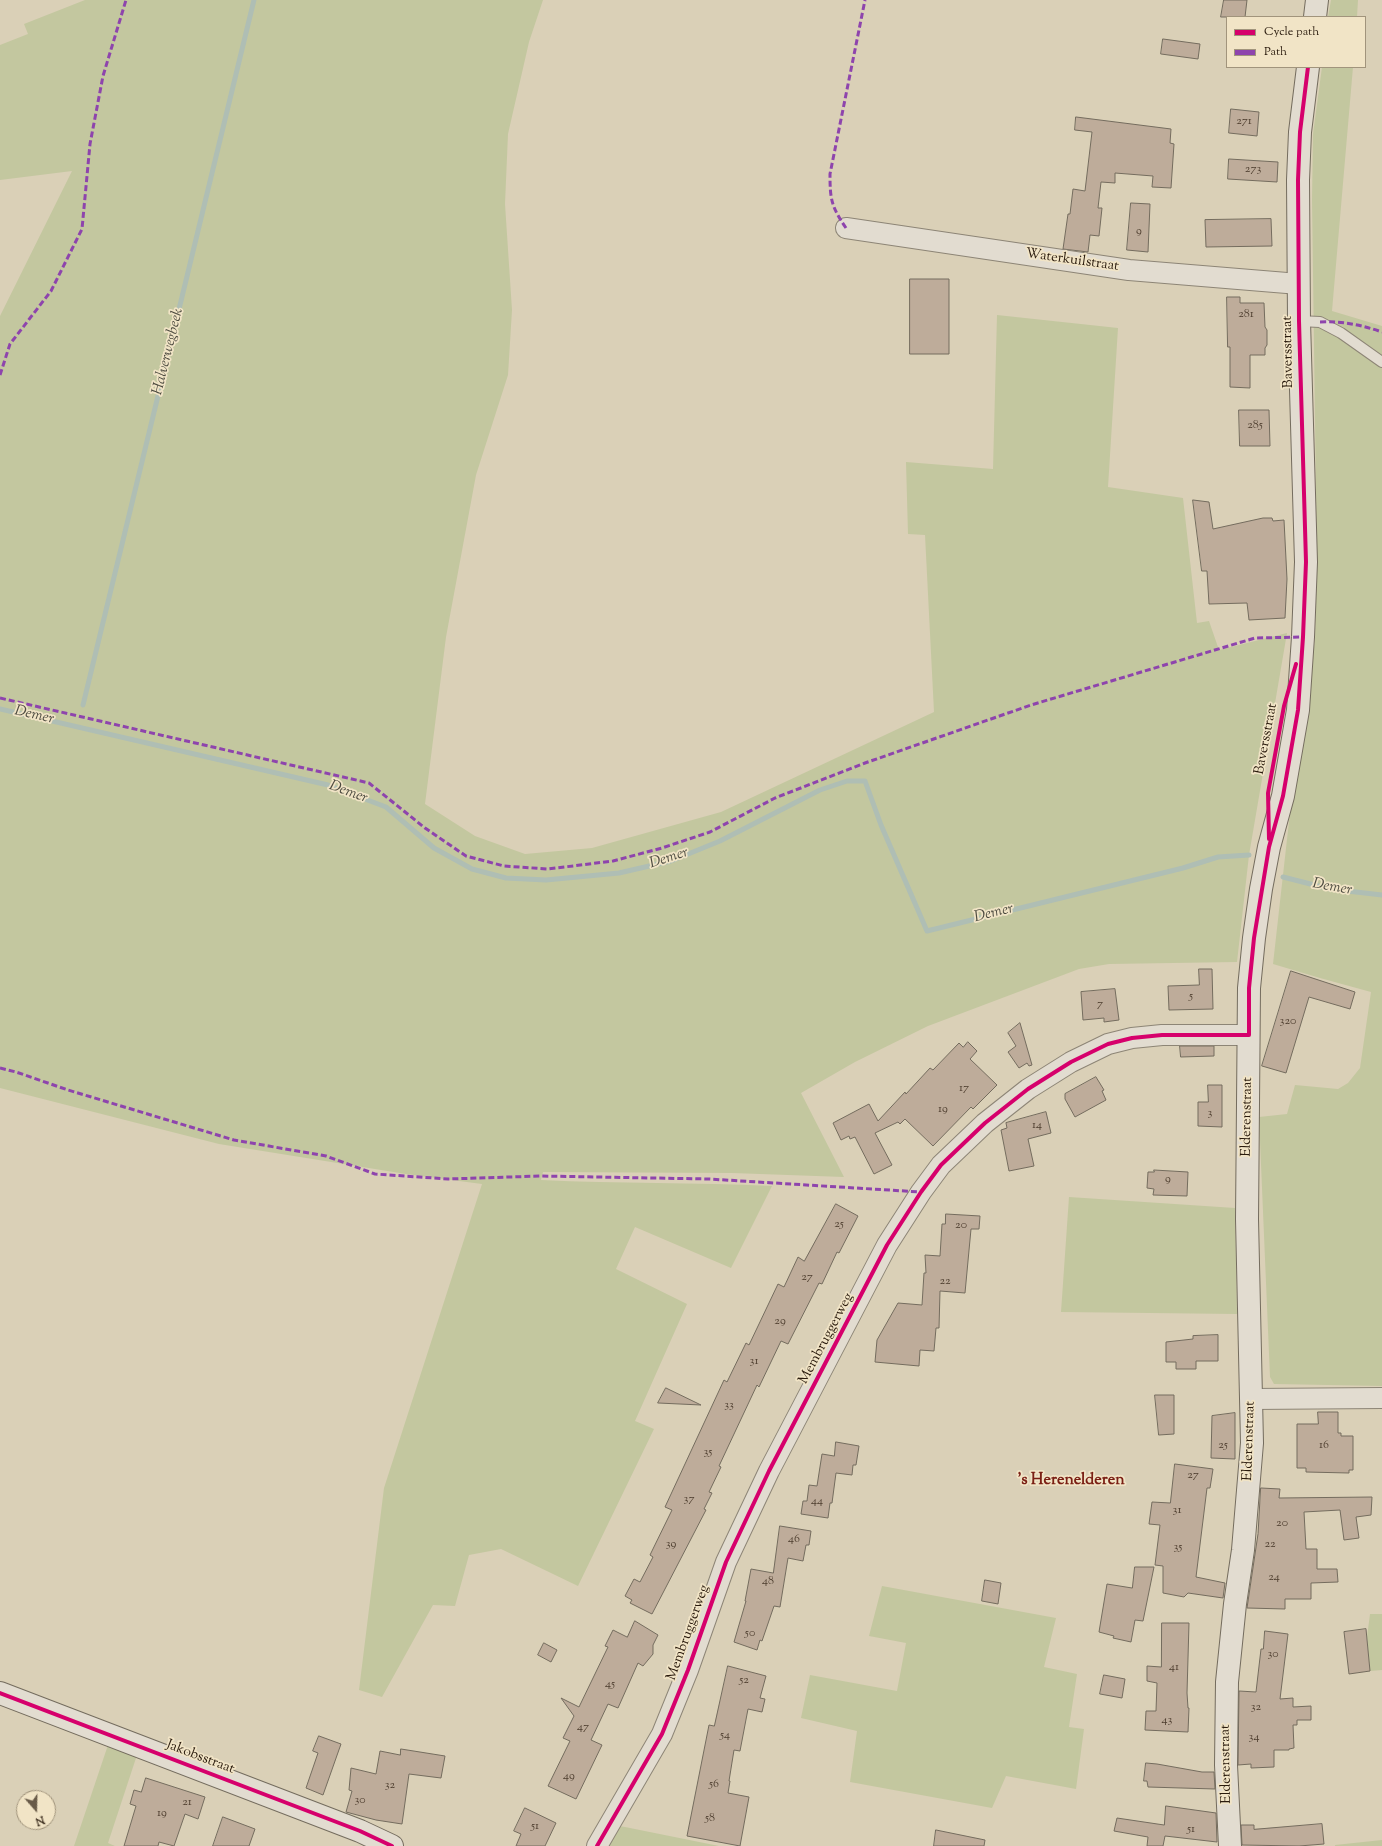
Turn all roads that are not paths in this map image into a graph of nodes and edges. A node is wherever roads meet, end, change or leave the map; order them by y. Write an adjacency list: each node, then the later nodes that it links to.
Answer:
1 (1317, 0): 2 (main road)
2 (1315, 16)
3 (1308, 68): 5 (main road, Baversstraat)
4 (846, 228): 5 (street, Waterkuilstraat)
5 (1299, 284): 6 (main road, Baversstraat)
6 (1299, 321): 7 (lane); 8 (main road, Baversstraat)
7 (1382, 362)
8 (1249, 1035): 10 (main road, Elderenstraat); 13 (street, Membruggerweg)
9 (1382, 1398): 10 (street)
10 (1252, 1399): 14 (main road, Elderenstraat)
11 (0, 1693): 12 (main road, Jakobsstraat)
12 (392, 1846)
13 (597, 1846)
14 (1230, 1846)

